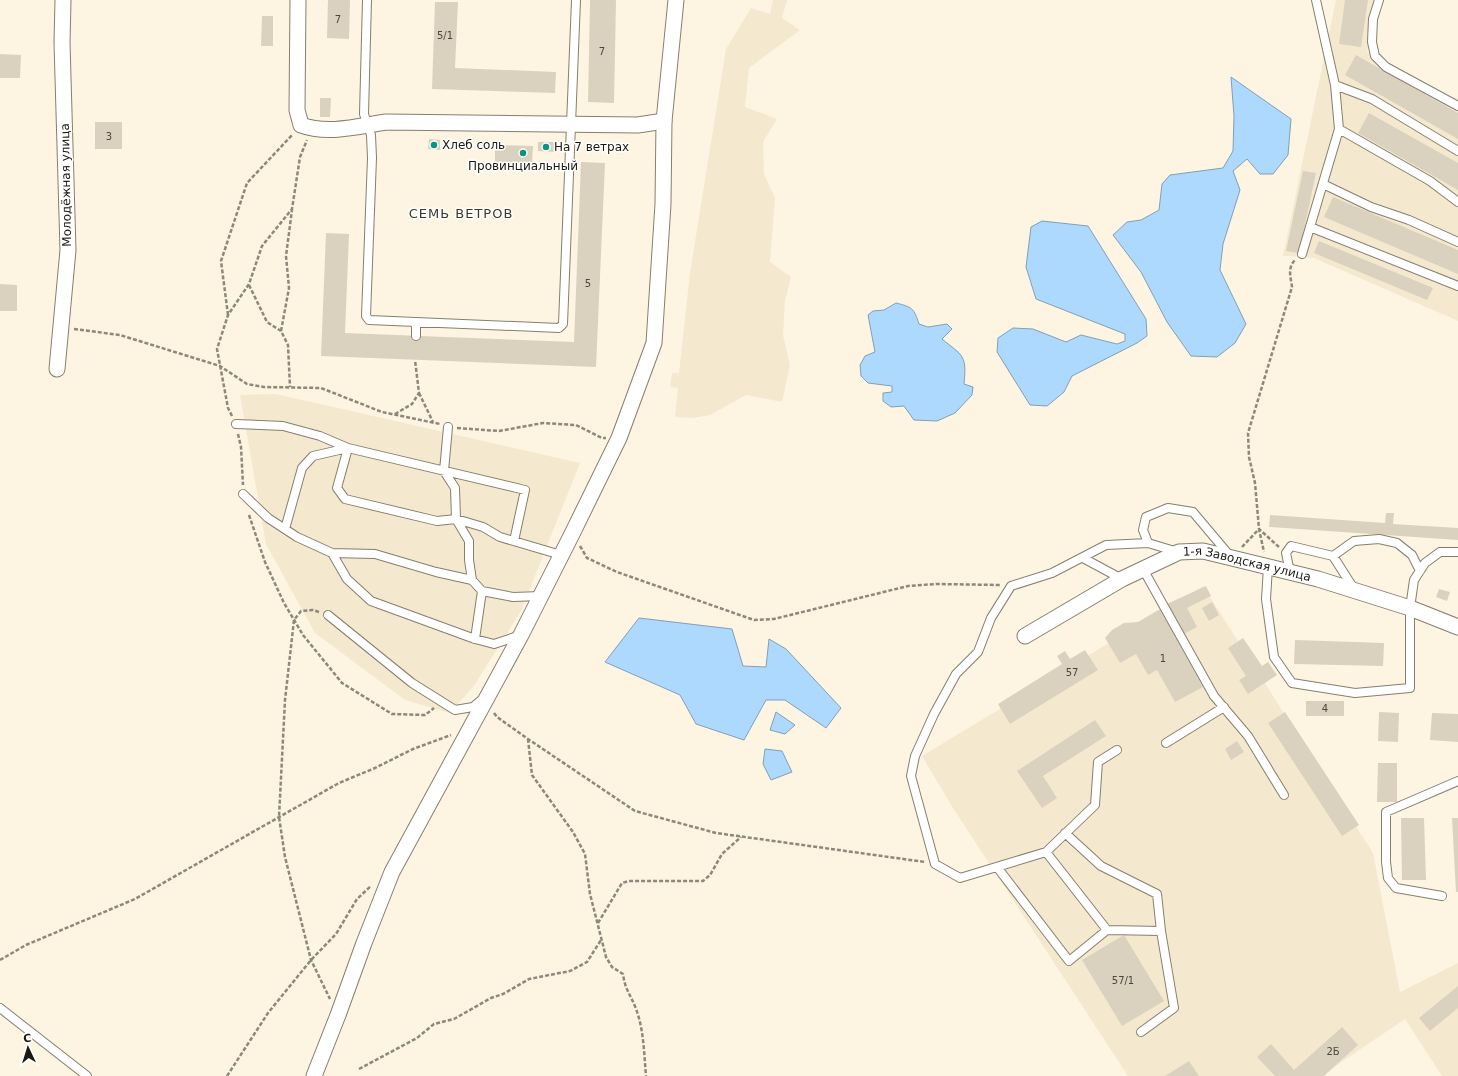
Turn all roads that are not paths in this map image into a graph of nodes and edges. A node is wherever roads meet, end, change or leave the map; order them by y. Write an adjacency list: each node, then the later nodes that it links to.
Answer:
1 (63, 0): 23 (street, Молодёжная улица)
2 (298, 0): 11 (street)
3 (367, 0): 11 (lane)
4 (576, 0): 12 (lane)
5 (676, 0): 10 (street)
6 (1316, 0): 8 (lane)
7 (1379, 0): 9 (lane)
8 (1335, 85): 13 (lane); 14 (lane)
9 (1458, 106)
10 (664, 121): 12 (street); 36 (street)
11 (367, 125): 12 (street); 21 (lane)
12 (571, 125): 21 (lane)
13 (1339, 129): 15 (lane); 16 (lane)
14 (1458, 151)
15 (1324, 184): 17 (lane); 18 (lane)
16 (1458, 202)
17 (1310, 227): 19 (lane); 20 (lane)
18 (1458, 242)
19 (1302, 254)
20 (1458, 286)
21 (416, 322): 22 (lane)
22 (416, 336)
23 (57, 370)
24 (236, 424): 26 (lane)
25 (448, 427): 27 (lane)
26 (348, 448): 27 (lane); 29 (lane); 30 (lane)
27 (444, 471): 29 (lane); 31 (lane)
28 (243, 494): 30 (lane)
29 (456, 519): 31 (lane); 45 (lane)
30 (285, 529): 35 (lane)
31 (514, 541): 36 (lane)
32 (1148, 543): 33 (lane); 38 (lane); 39 (lane)
33 (1179, 552): 39 (street, 1-я Заводская улица); 41 (street, 1-я Заводская улица)
34 (1458, 552): 42 (lane)
35 (332, 553): 45 (lane); 54 (lane)
36 (561, 555): 48 (street)
37 (1333, 556): 42 (lane); 43 (lane); 47 (lane)
38 (1083, 558): 44 (lane); 63 (lane)
39 (1232, 558): 40 (street, 1-я Заводская улица)
40 (1268, 567): 43 (street, 1-я Заводская улица); 49 (lane)
41 (1143, 569): 44 (street, 1-я Заводская улица); 56 (lane)
42 (1420, 571): 49 (lane)
43 (1290, 572): 47 (street, 1-я Заводская улица)
44 (1122, 579): 53 (street, 1-я Заводская улица)
45 (472, 580): 46 (lane)
46 (482, 591): 48 (lane); 54 (lane)
47 (1356, 591): 49 (street, 1-я Заводская улица)
48 (541, 596): 52 (street)
49 (1410, 608): 51 (street, 1-я Заводская улица)
50 (328, 615): 55 (lane)
51 (1458, 627)
52 (521, 635): 54 (lane); 55 (street)
53 (1025, 636)
54 (476, 639)
55 (488, 694): 70 (street)
56 (1224, 707): 57 (lane); 60 (lane)
57 (1166, 743)
58 (1117, 750): 61 (lane)
59 (1458, 781): 64 (lane)
60 (1284, 795)
61 (1066, 833): 62 (lane); 66 (lane)
62 (1046, 852): 63 (lane); 65 (lane)
63 (997, 867): 65 (lane)
64 (1442, 896)
65 (1107, 930): 66 (lane)
66 (1161, 931): 68 (lane)
67 (0, 1008): 69 (lane)
68 (1142, 1032)
69 (87, 1076)
70 (314, 1076)

